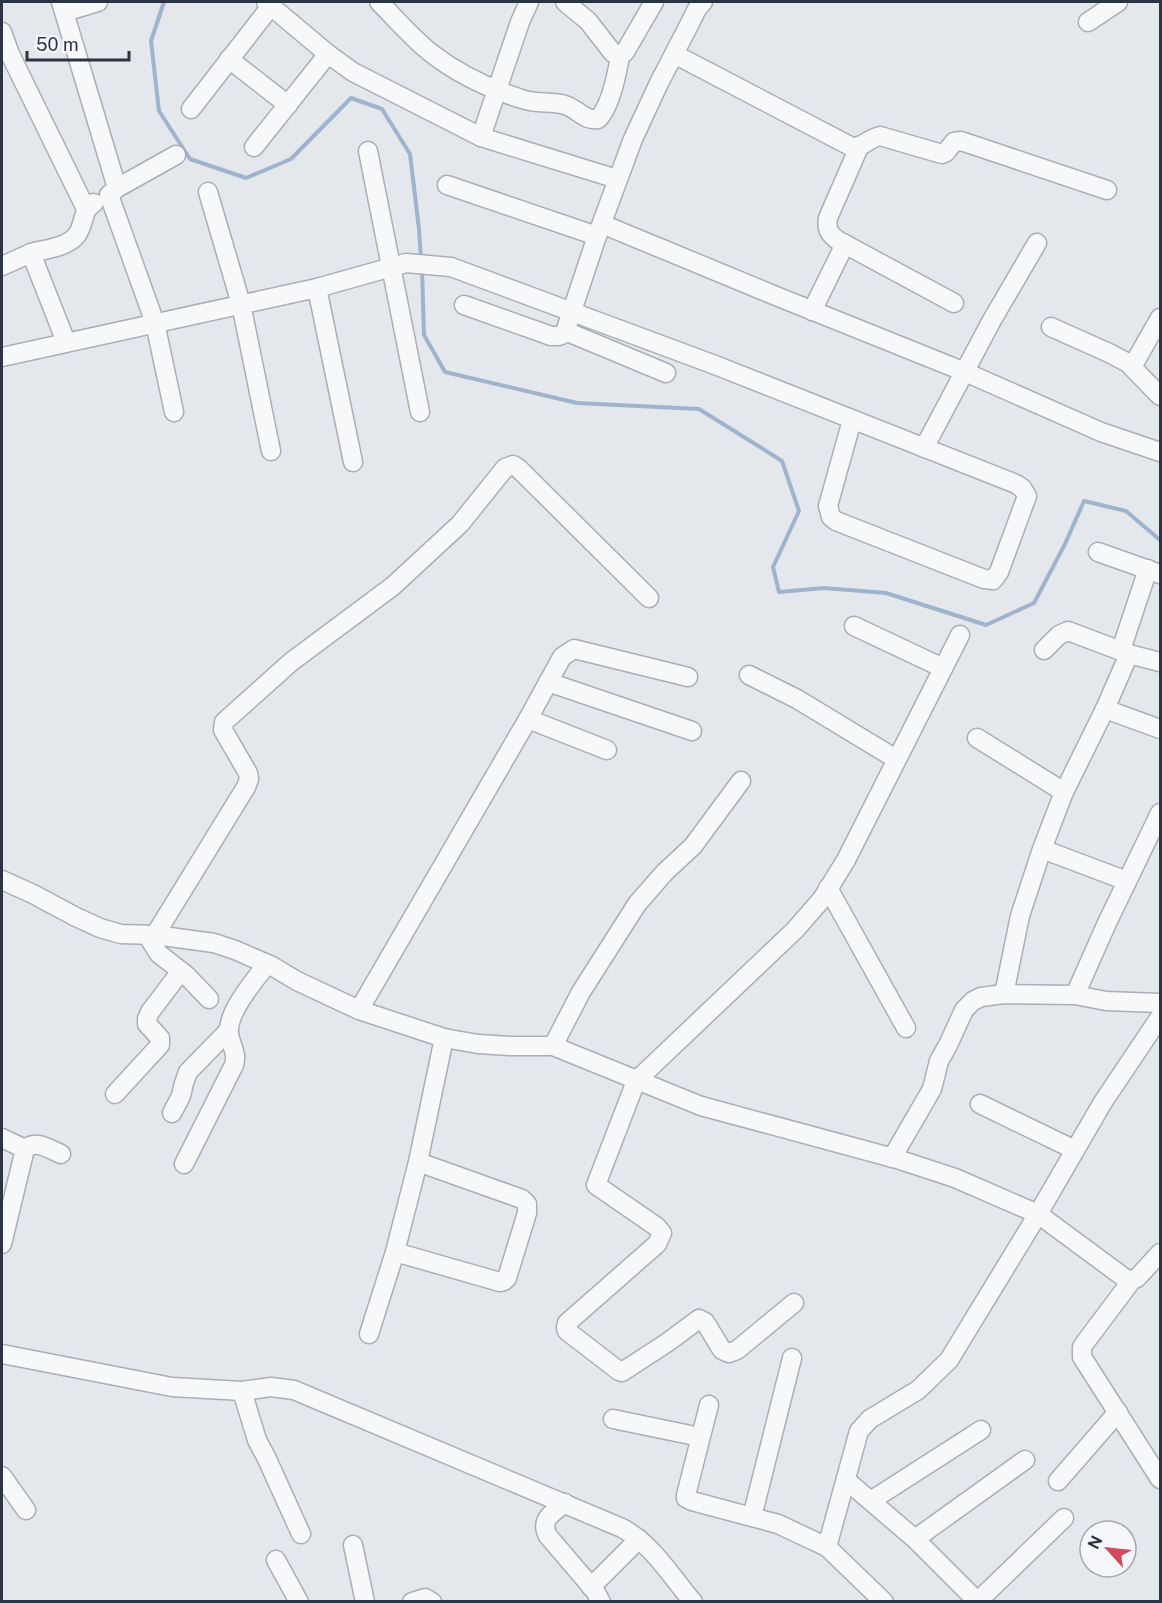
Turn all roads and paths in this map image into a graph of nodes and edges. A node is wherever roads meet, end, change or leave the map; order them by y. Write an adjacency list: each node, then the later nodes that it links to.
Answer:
1 (98, 2): 9 (street)
2 (379, 2): 16 (street)
3 (529, 2): 16 (street)
4 (565, 2): 14 (street)
5 (654, 2): 14 (street)
6 (1118, 2): 10 (street)
7 (268, 4): 12 (street); 15 (street)
8 (696, 4): 13 (street)
9 (63, 7): 27 (street)
10 (1089, 22)
11 (2, 32): 29 (street)
12 (328, 54): 17 (street); 19 (street)
13 (674, 54): 21 (street); 24 (street)
14 (620, 56): 16 (street)
15 (229, 59): 17 (street); 18 (street)
16 (497, 90): 19 (street)
17 (288, 105): 20 (street)
18 (191, 109)
19 (481, 137): 24 (street)
20 (254, 147)
21 (859, 147): 26 (street); 32 (street)
22 (368, 151): 34 (street)
23 (176, 155): 27 (street)
24 (617, 179): 30 (street)
25 (447, 185): 30 (street)
26 (1107, 190)
27 (113, 191): 29 (street); 43 (street)
28 (208, 192): 38 (street)
29 (87, 209): 33 (street)
30 (599, 230): 40 (street); 41 (street)
31 (1037, 243): 49 (street)
32 (845, 244): 37 (street); 40 (street)
33 (31, 253): 35 (street); 46 (street)
34 (399, 265): 36 (street); 41 (street); 53 (street)
35 (2, 266)
36 (317, 288): 38 (street); 58 (street)
37 (954, 303)
38 (241, 304): 43 (street); 56 (street)
39 (464, 305): 45 (street)
40 (812, 311): 49 (street)
41 (572, 312): 45 (street); 54 (street)
42 (1161, 318): 48 (street)
43 (154, 323): 46 (street); 52 (street)
44 (1051, 327): 48 (street)
45 (568, 332): 50 (street)
46 (66, 342): 47 (street)
47 (2, 357)
48 (1132, 367): 51 (street)
49 (965, 372): 55 (street); 57 (street)
50 (666, 373)
51 (1161, 396)
52 (174, 412)
53 (420, 412)
54 (852, 420): 55 (street); 55 (street)
55 (924, 448)
56 (271, 451)
57 (1161, 452)
58 (353, 462)
59 (1098, 552): 60 (street)
60 (1154, 571): 65 (street)
61 (649, 598): 85 (street)
62 (854, 626): 67 (street)
63 (960, 635): 67 (street)
64 (1044, 650): 65 (street)
65 (1125, 652): 66 (street); 71 (street)
66 (1161, 662)
67 (943, 668): 77 (street)
68 (749, 675): 77 (street)
69 (688, 677): 70 (street)
70 (548, 682): 72 (street); 74 (street)
71 (1105, 709): 73 (street); 79 (street)
72 (528, 719): 76 (street); 92 (street)
73 (1161, 729)
74 (692, 731)
75 (977, 738): 79 (street)
76 (607, 750)
77 (896, 759): 84 (street)
78 (741, 781): 97 (street)
79 (1064, 792): 81 (street)
80 (1161, 813): 83 (street)
81 (1042, 849): 83 (street); 88 (street)
82 (2, 880): 85 (street)
83 (1127, 881): 89 (street)
84 (828, 888): 94 (street); 98 (street)
85 (151, 935): 86 (street); 87 (street)
86 (267, 964): 92 (street); 95 (street)
87 (181, 971): 90 (street); 99 (street)
88 (1004, 994): 89 (street); 106 (street)
89 (1075, 995): 91 (street)
90 (209, 999)
91 (1161, 1003)
92 (359, 1010): 96 (street)
93 (1161, 1017): 104 (street)
94 (906, 1028)
95 (228, 1031): 101 (street); 108 (street)
96 (444, 1038): 97 (street); 107 (street)
97 (553, 1046): 98 (street)
98 (636, 1081): 106 (street); 114 (street)
99 (115, 1094)
100 (980, 1104): 104 (street)
101 (172, 1113)
102 (2, 1138): 103 (street)
103 (25, 1149): 105 (street); 110 (street)
104 (1075, 1150): 109 (street)
105 (61, 1154)
106 (892, 1158): 109 (street)
107 (418, 1162): 111 (street); 111 (street)
108 (184, 1164)
109 (1038, 1214): 113 (street); 127 (street)
110 (2, 1244)
111 (395, 1251): 115 (street)
112 (1161, 1253): 113 (street)
113 (1132, 1280): 120 (street)
114 (794, 1303)
115 (369, 1334)
116 (2, 1354): 118 (street)
117 (792, 1358): 132 (street)
118 (242, 1391): 130 (street); 134 (street)
119 (709, 1405): 123 (street)
120 (1118, 1412): 126 (street); 128 (street)
121 (612, 1419): 123 (street)
122 (981, 1430): 129 (street)
123 (700, 1437): 132 (street)
124 (1025, 1460): 136 (street)
125 (2, 1476): 131 (street)
126 (1161, 1479)
127 (846, 1480): 129 (street); 138 (street)
128 (1058, 1481)
129 (872, 1500): 136 (street)
130 (565, 1503): 135 (street); 140 (street)
131 (26, 1510)
132 (752, 1517): 138 (street)
133 (1064, 1518): 141 (street)
134 (301, 1534)
135 (639, 1539): 140 (street); 146 (street)
136 (915, 1539): 141 (street)
137 (353, 1545): 143 (street)
138 (827, 1547): 147 (street)
139 (276, 1560): 142 (street)
140 (596, 1594)
141 (978, 1601)
142 (299, 1602)
143 (365, 1602)
144 (412, 1602): 145 (street)
145 (432, 1602)
146 (693, 1602)
147 (884, 1602)

